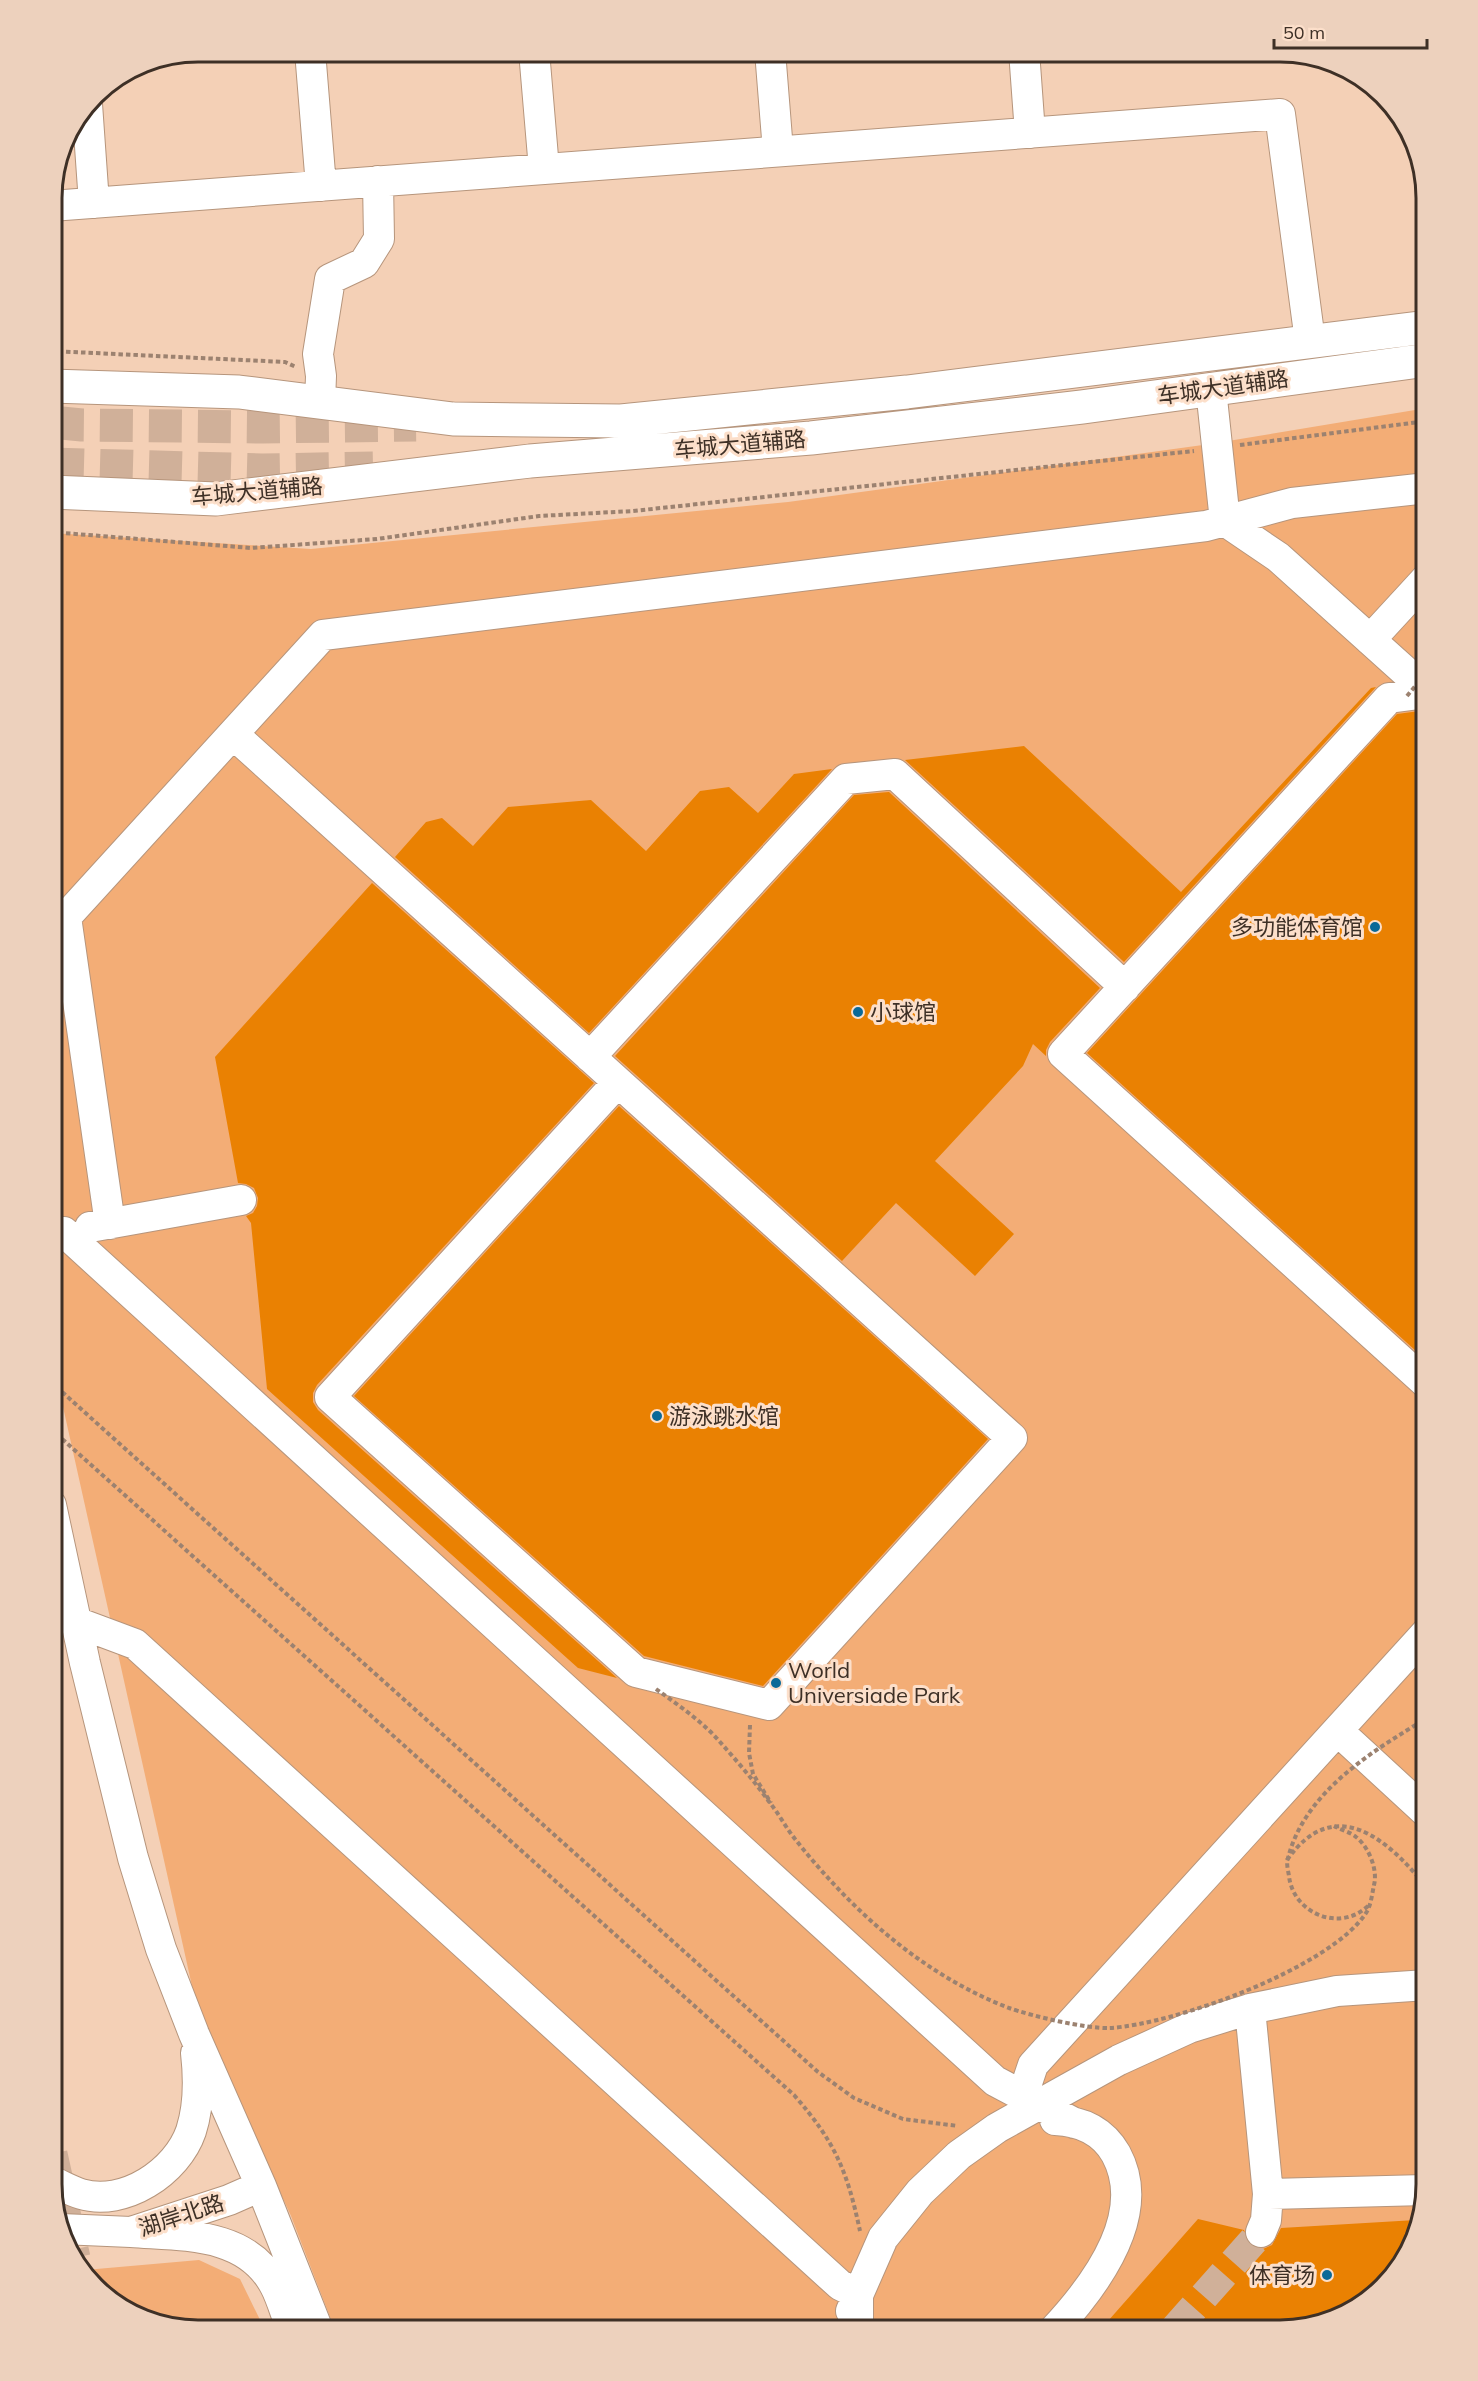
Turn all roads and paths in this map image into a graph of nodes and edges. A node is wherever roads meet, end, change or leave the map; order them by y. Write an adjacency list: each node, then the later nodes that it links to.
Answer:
1 (311, 62): 10 (street)
2 (535, 62): 8 (street)
3 (771, 62): 7 (street)
4 (1025, 62): 6 (street)
5 (88, 118): 11 (street)
6 (1030, 133): 7 (street); 14 (street)
7 (778, 152): 8 (street)
8 (544, 169): 9 (street)
9 (378, 181): 10 (street); 18 (street)
10 (321, 186): 11 (street)
11 (94, 203): 12 (street)
12 (62, 205)
13 (1416, 328): 14 (main road, 车城大道辅路)
14 (1310, 341): 18 (main road, 车城大道辅路)
15 (62, 352): 18 (path)
16 (1416, 361): 19 (main road, 车城大道辅路)
17 (62, 386): 18 (main road, 车城大道辅路)
18 (320, 389)
19 (1211, 389): 21 (street); 23 (main road, 车城大道辅路)
20 (1416, 422): 21 (path)
21 (1217, 448): 24 (street); 25 (path)
22 (1416, 490): 24 (street)
23 (62, 492)
24 (1225, 521): 27 (street); 30 (street)
25 (62, 533)
26 (1416, 590): 27 (street)
27 (1370, 640): 28 (street)
28 (1416, 682)
29 (1416, 688): 31 (street)
30 (233, 734): 32 (street); 35 (street)
31 (1125, 987): 32 (street); 38 (street)
32 (590, 1057): 33 (street)
33 (618, 1082): 33 (street)
34 (240, 1200): 35 (street)
35 (110, 1224): 36 (street)
36 (62, 1232)
37 (62, 1237): 58 (street)
38 (1416, 1374)
39 (62, 1392): 60 (path)
40 (62, 1439): 68 (path)
41 (62, 1556): 42 (street)
42 (76, 1622): 56 (street); 69 (street)
43 (1416, 1644): 47 (street)
44 (656, 1689): 48 (path, bridge)
45 (752, 1715): 48 (path, bridge)
46 (1416, 1725): 51 (path, bridge)
47 (1338, 1731): 49 (street); 58 (street)
48 (771, 1803): 53 (path, bridge)
49 (1416, 1803)
50 (1334, 1826): 51 (path, bridge); 52 (path, bridge); 53 (path, bridge)
51 (1287, 1860): 53 (path, bridge)
52 (1416, 1874)
53 (1369, 1905)
54 (1416, 1987): 55 (street)
55 (1250, 2009): 57 (street); 64 (street)
56 (194, 2034): 61 (street); 62 (street)
57 (1071, 2088): 58 (street); 59 (street)
58 (1032, 2100): 59 (street); 60 (street)
59 (1074, 2123): 60 (street); 74 (street)
60 (997, 2128): 69 (street)
61 (62, 2186)
62 (261, 2186): 66 (street, 湖岸北路); 71 (street)
63 (1416, 2190): 64 (street)
64 (1269, 2194): 67 (street)
65 (69, 2229): 66 (street, 湖岸北路)
66 (131, 2232): 70 (street)
67 (1261, 2232)
68 (859, 2241)
69 (858, 2294): 72 (street); 73 (street)
70 (288, 2319)
71 (314, 2319)
72 (847, 2320)
73 (858, 2320)
74 (1063, 2320)

